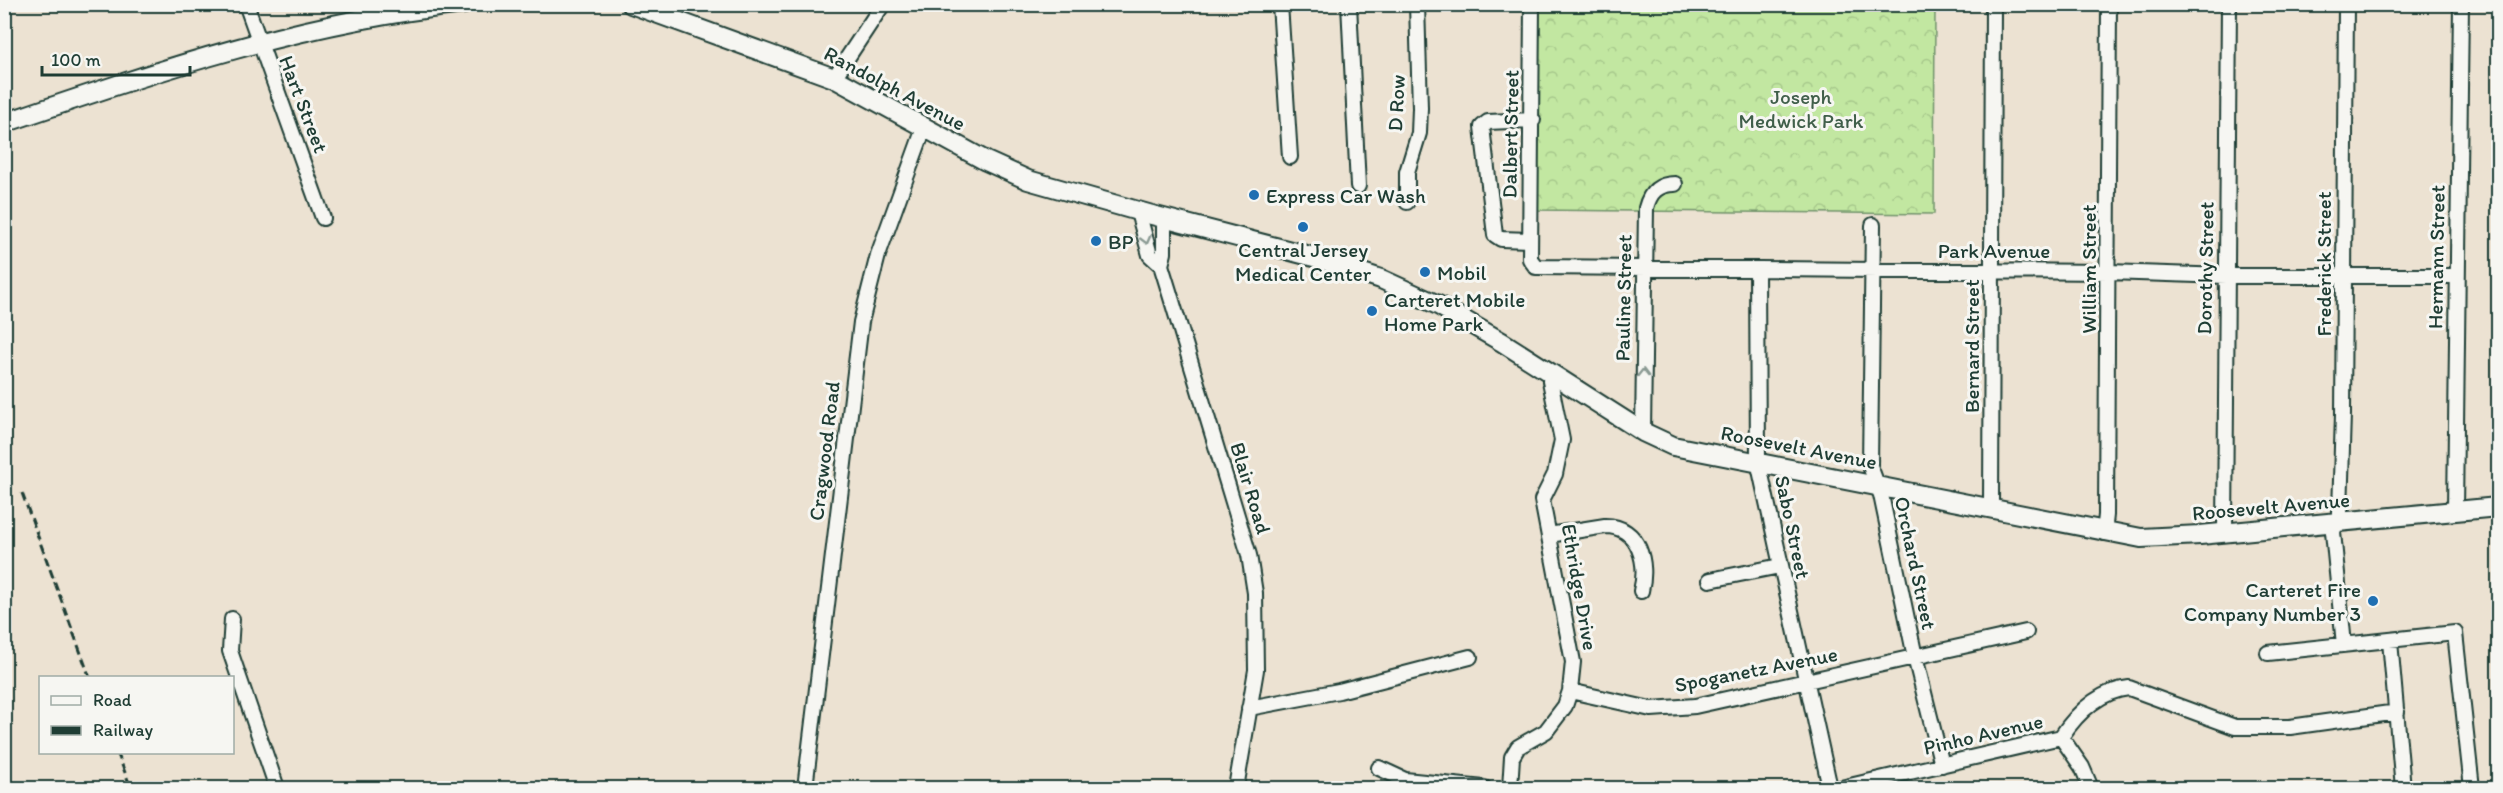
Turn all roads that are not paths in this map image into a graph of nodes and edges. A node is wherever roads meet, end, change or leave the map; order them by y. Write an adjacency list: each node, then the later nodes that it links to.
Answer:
1 (246, 4): 14 (street, Hart Street)
2 (464, 4): 14 (main road)
3 (631, 4): 15 (main road, Randolph Avenue)
4 (883, 4): 15 (street)
5 (1280, 4): 19 (street)
6 (1349, 4): 21 (street)
7 (1417, 4): 22 (street, D Row)
8 (1532, 4): 16 (street, Dalbert Street)
9 (1993, 4): 33 (street, Bernard Street)
10 (2109, 4): 34 (street, William Street)
11 (2229, 4): 35 (street, Dorothy Street)
12 (2346, 4): 36 (street, Frederick Street)
13 (2461, 4): 37 (street, Hermann Street)
14 (258, 41): 17 (main road); 25 (street, Hart Street)
15 (834, 78): 18 (main road, Randolph Avenue)
16 (1533, 120): 27 (street, Dalbert Street); 27 (street)
17 (4, 123)
18 (924, 128): 23 (main road, Randolph Avenue); 67 (street, Cragwood Road)
19 (1290, 157)
20 (1675, 184): 30 (street, Pauline Street)
21 (1358, 186)
22 (1407, 202)
23 (1138, 212): 24 (main road, Roosevelt Avenue); 29 (street, Blair Road, one-way to 29)
24 (1164, 218): 29 (street); 38 (main road, Roosevelt Avenue)
25 (323, 219)
26 (1873, 225): 32 (street, Orchard Street)
27 (1530, 240): 28 (street, Dalbert Street)
28 (1532, 264): 30 (street, Park Avenue)
29 (1161, 265): 61 (street, Blair Road)
30 (1644, 269): 31 (street, Park Avenue); 39 (street, Pauline Street, one-way to 30)
31 (1757, 269): 32 (street, Park Avenue); 40 (street, Sabo Street)
32 (1872, 271): 33 (street, Park Avenue); 41 (street, Orchard Street)
33 (1993, 271): 34 (street, Park Avenue); 43 (street, Bernard Street)
34 (2109, 272): 35 (street, Park Avenue); 47 (street, William Street)
35 (2226, 276): 36 (street, Park Avenue); 46 (street, Dorothy Street)
36 (2343, 276): 37 (street, Park Avenue); 45 (street, Frederick Street)
37 (2457, 276): 44 (street, Hermann Street)
38 (1553, 374): 39 (main road, Roosevelt Avenue); 48 (street, Ethridge Drive)
39 (1643, 432): 40 (main road, Roosevelt Avenue)
40 (1758, 461): 41 (main road, Roosevelt Avenue); 49 (street, Sabo Street)
41 (1877, 485): 43 (main road, Roosevelt Avenue); 58 (street, Orchard Street)
42 (2499, 507): 44 (main road, Roosevelt Avenue)
43 (1991, 508): 47 (main road, Roosevelt Avenue)
44 (2455, 511): 45 (main road, Roosevelt Avenue)
45 (2337, 523): 46 (main road, Roosevelt Avenue); 55 (street, Frederick Street)
46 (2224, 532): 47 (main road, Roosevelt Avenue)
47 (2104, 533)
48 (1549, 535): 51 (street); 60 (street, Ethridge Drive)
49 (1780, 566): 50 (street); 59 (street, Sabo Street)
50 (1710, 580)
51 (1641, 591)
52 (232, 619): 66 (street)
53 (2026, 632): 58 (street, Spoganetz Avenue)
54 (2390, 641): 55 (street); 62 (street); 75 (street)
55 (2344, 645): 56 (street)
56 (2268, 653)
57 (1470, 657): 61 (street)
58 (1915, 657): 59 (street, Spoganetz Avenue); 64 (street, Orchard Street)
59 (1807, 681): 60 (street, Spoganetz Avenue); 71 (street, Sabo Street)
60 (1570, 691): 70 (street, Ethridge Drive)
61 (1250, 708): 68 (street, Blair Road)
62 (2397, 712): 63 (street, Pinho Avenue); 74 (street)
63 (2061, 737): 64 (street, Pinho Avenue); 73 (street)
64 (1942, 765): 72 (street, Pinho Avenue)
65 (1379, 768): 69 (street)
66 (277, 789)
67 (806, 789)
68 (1236, 789)
69 (1484, 789)
70 (1510, 789)
71 (1830, 789)
72 (1840, 789)
73 (2091, 789)
74 (2403, 789)
75 (2472, 789)

